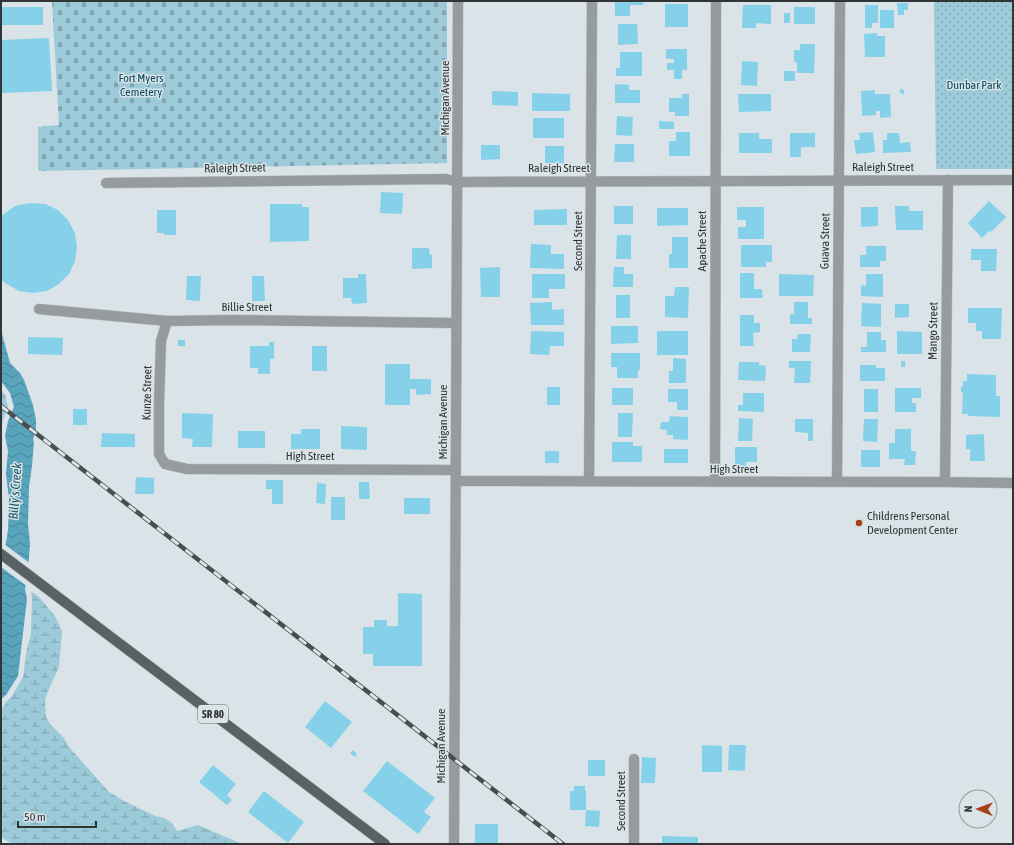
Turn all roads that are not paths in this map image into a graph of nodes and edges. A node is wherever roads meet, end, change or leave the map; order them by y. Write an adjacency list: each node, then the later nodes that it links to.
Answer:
1 (458, 1): 10 (street, Michigan Avenue)
2 (592, 1): 8 (street, Second Street)
3 (716, 1): 9 (street, Apache Street)
4 (840, 1): 5 (street, Guava Street)
5 (839, 180): 6 (street, Raleigh Street); 9 (street, Raleigh Street); 20 (street, Guava Street)
6 (948, 180): 7 (street, Raleigh Street); 21 (street, Mango Street)
7 (1013, 180)
8 (591, 181): 9 (street, Raleigh Street); 10 (street, Raleigh Street); 18 (street, Second Street)
9 (715, 181): 19 (street, Apache Street)
10 (458, 182): 11 (street, Raleigh Street); 14 (street, Michigan Avenue)
11 (106, 183)
12 (39, 309): 13 (street, Billie Street)
13 (167, 321): 14 (street, Billie Street); 15 (street, Kunze Street)
14 (456, 323): 16 (street, Michigan Avenue)
15 (165, 464): 16 (street, High Street)
16 (456, 470): 17 (street, Michigan Avenue)
17 (456, 480): 18 (street, High Street); 26 (street, Michigan Avenue)
18 (590, 480): 19 (street, High Street)
19 (715, 482): 20 (street, High Street)
20 (837, 482): 21 (street, High Street)
21 (945, 482): 22 (street, High Street)
22 (1013, 483)
23 (1, 554): 25 (main road, SR 80)
24 (634, 759): 27 (street, Second Street)
25 (385, 844)
26 (454, 844)
27 (634, 844)

